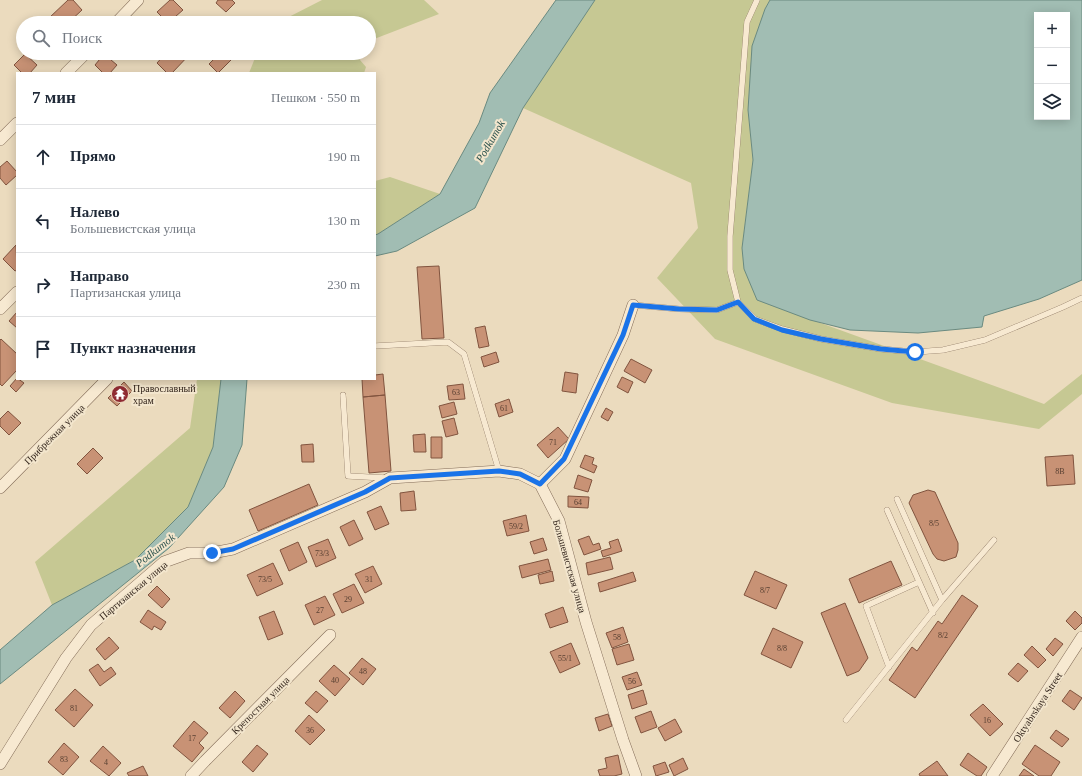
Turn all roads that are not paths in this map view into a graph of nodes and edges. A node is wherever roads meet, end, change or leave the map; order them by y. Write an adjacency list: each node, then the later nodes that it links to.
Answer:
1 (138, 0): 3 (street)
2 (757, 0): 10 (lane)
3 (123, 16)
4 (79, 60): 5 (street)
5 (67, 72)
6 (16, 124): 7 (street)
7 (0, 140)
8 (16, 293): 12 (street)
9 (1082, 298): 10 (lane)
10 (738, 302): 11 (lane)
11 (633, 305): 18 (street)
12 (0, 309)
13 (376, 346): 16 (lane)
14 (106, 380): 19 (street, Прибрежная улица)
15 (343, 395): 17 (lane)
16 (499, 471): 17 (street, Партизанская улица); 18 (street, Партизанская улица)
17 (390, 478): 30 (street, Партизанская улица)
18 (540, 484): 32 (street, Большевистская улица)
19 (0, 488)
20 (897, 499): 24 (lane)
21 (888, 510): 23 (lane)
22 (994, 540): 24 (lane)
23 (919, 582): 25 (lane); 28 (lane)
24 (942, 600): 25 (lane)
25 (932, 613): 28 (lane)
26 (330, 634): 31 (street, Крепостная улица)
27 (1082, 637): 33 (street, Oktyabrskaya Street)
28 (889, 667): 29 (lane)
29 (846, 720)
30 (0, 764)
31 (192, 776)
32 (636, 776)
33 (992, 776)

